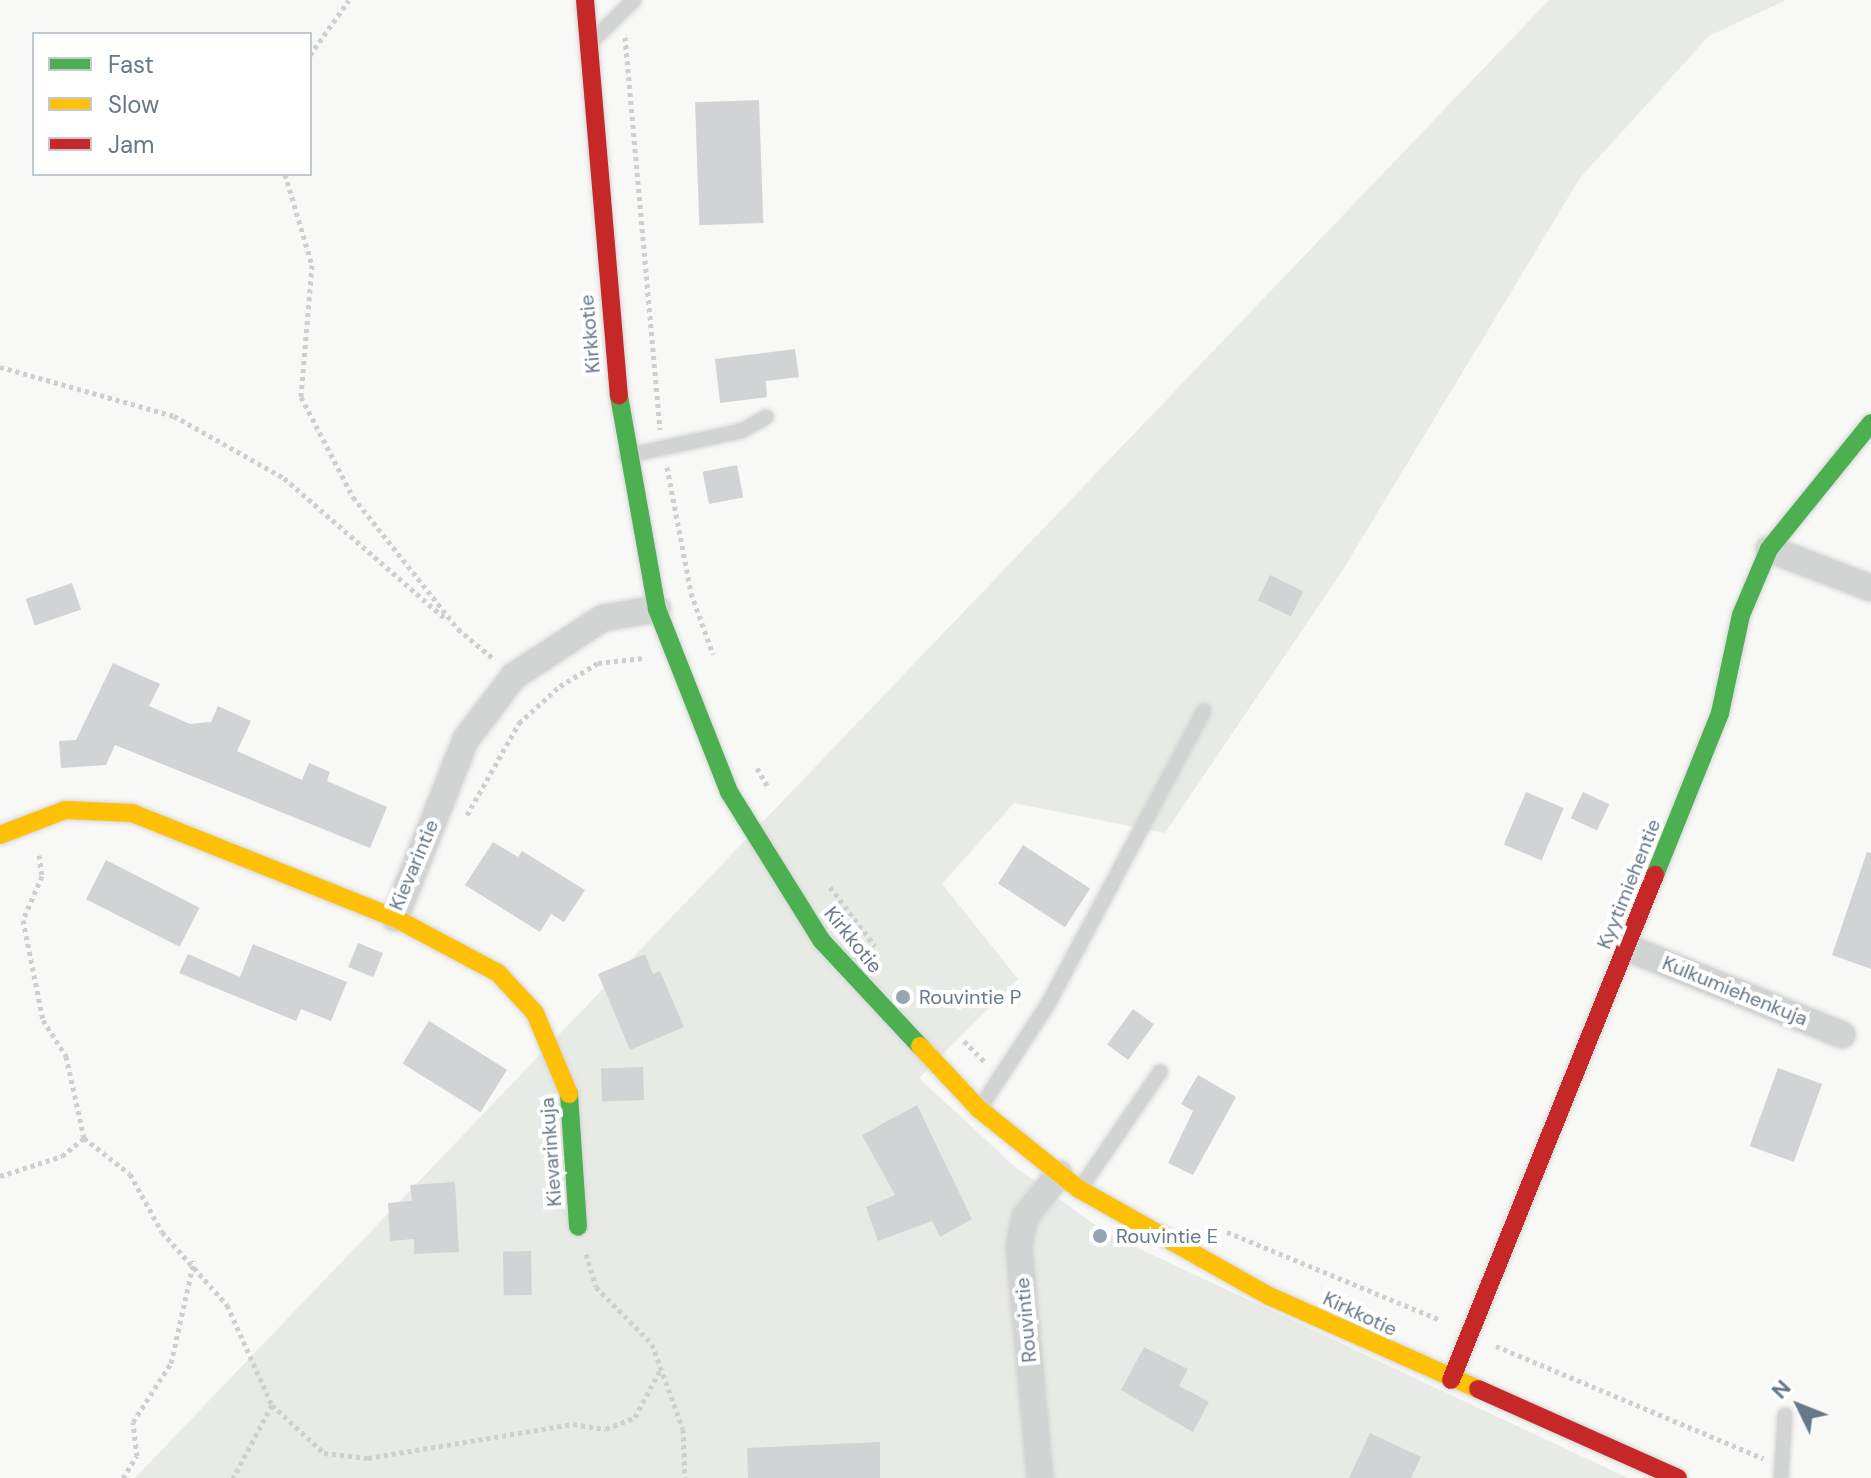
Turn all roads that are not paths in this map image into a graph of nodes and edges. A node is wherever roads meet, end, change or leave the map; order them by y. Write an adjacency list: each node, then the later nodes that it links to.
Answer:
1 (585, 0): 3 (street, Kirkkotie)
2 (628, 4): 3 (lane)
3 (590, 43): 6 (street, Kirkkotie)
4 (766, 417): 6 (lane)
5 (1871, 423): 7 (street, Kyytimiehentie)
6 (626, 456): 9 (street, Kirkkotie)
7 (1769, 549): 8 (street); 13 (street, Kyytimiehentie)
8 (1871, 588)
9 (657, 609): 12 (street, Kievarintie); 16 (street, Kirkkotie)
10 (1204, 711): 16 (lane)
11 (0, 835): 12 (street, Kievarintie)
12 (395, 918): 18 (street, Kievarinkuja)
13 (1628, 948): 14 (street, Kulkumiehenkuja); 19 (street, Kyytimiehentie)
14 (1842, 1035)
15 (1160, 1072): 17 (lane)
16 (979, 1109): 17 (street, Kirkkotie)
17 (1069, 1182): 19 (street, Kirkkotie); 22 (street, Rouvintie)
18 (578, 1227)
19 (1451, 1380): 23 (street, Kirkkotie)
20 (1785, 1415): 21 (lane)
21 (1783, 1472)
22 (1040, 1478)
23 (1678, 1478)

